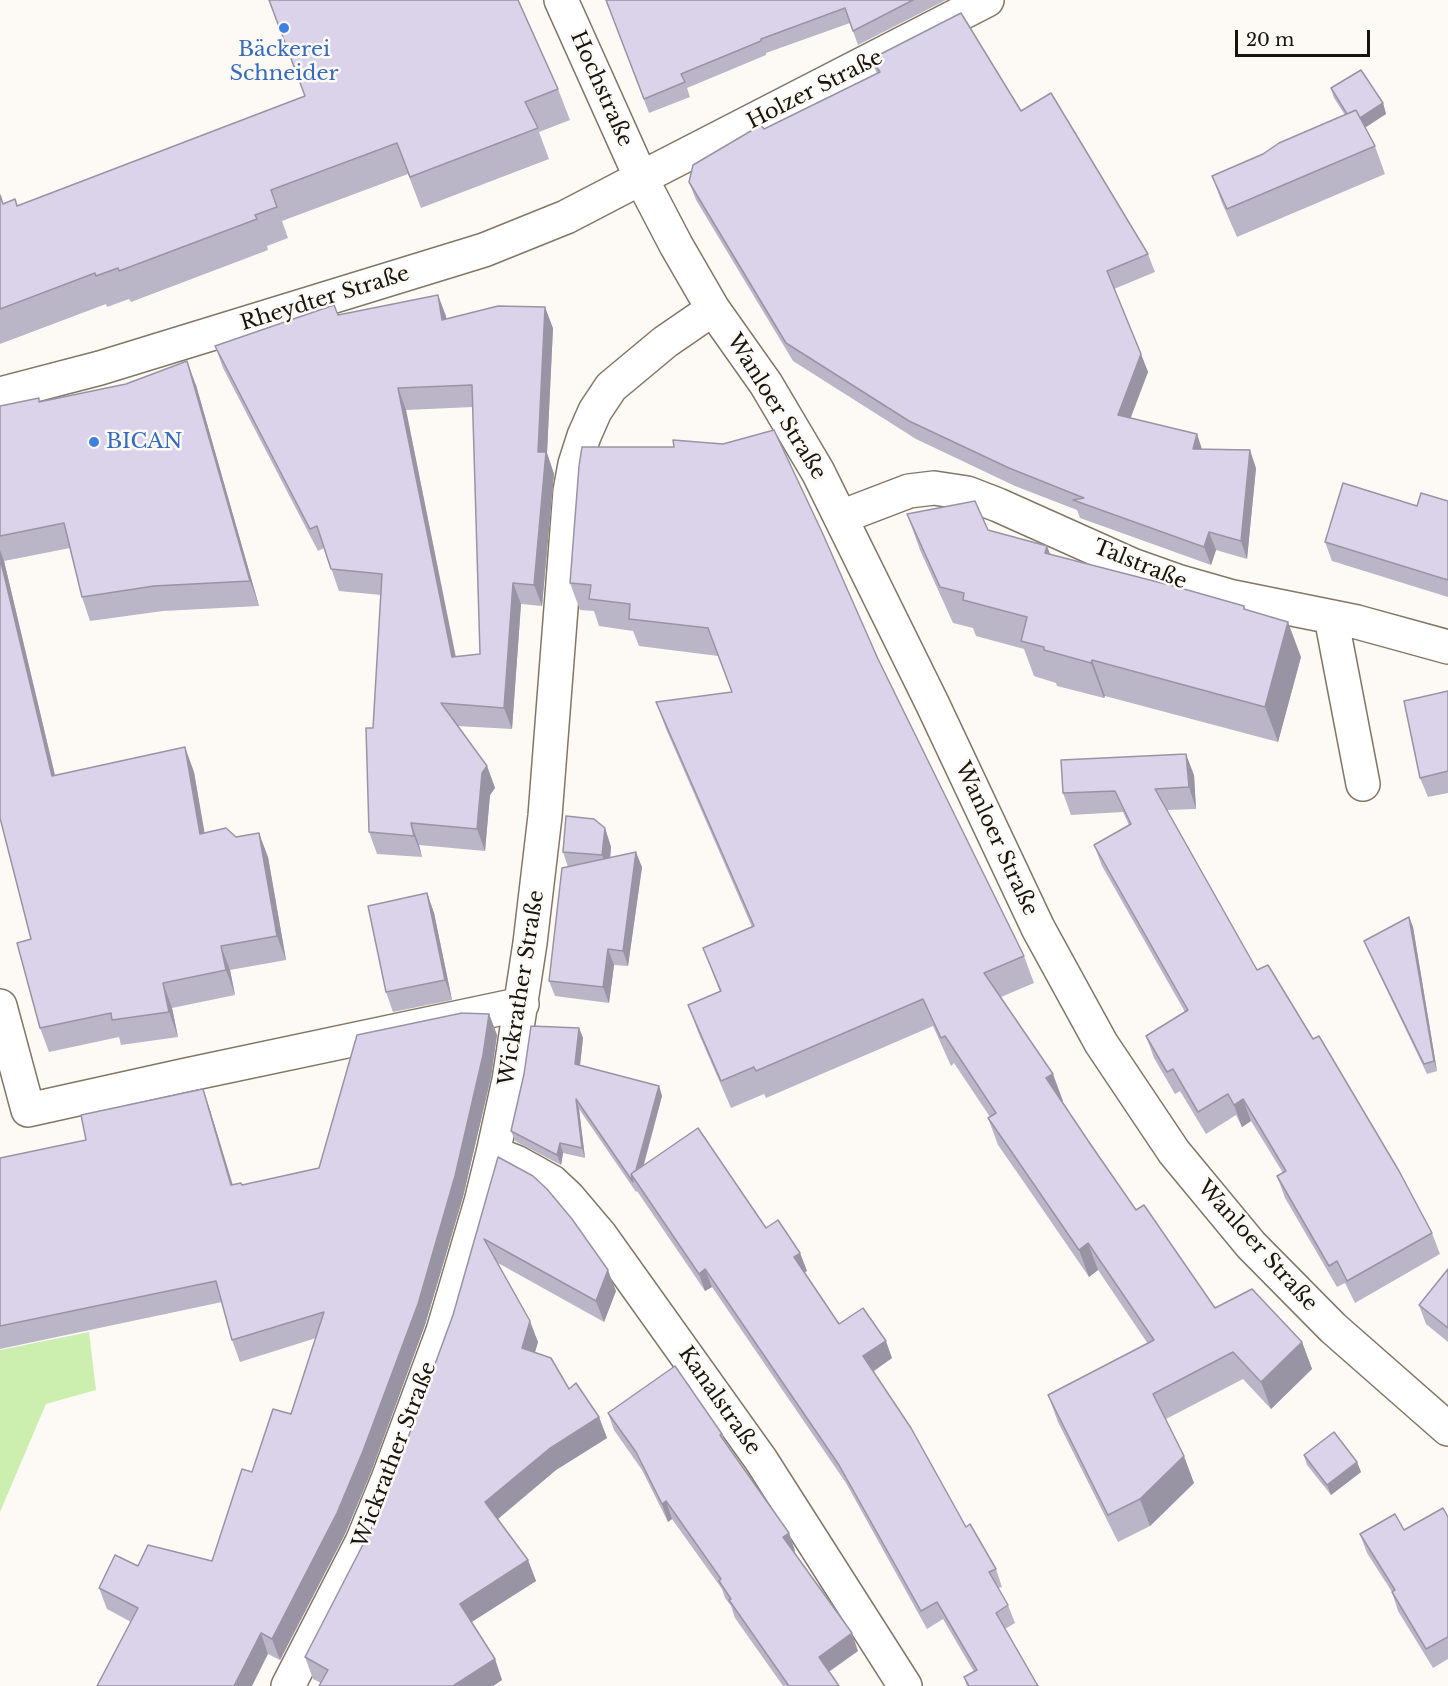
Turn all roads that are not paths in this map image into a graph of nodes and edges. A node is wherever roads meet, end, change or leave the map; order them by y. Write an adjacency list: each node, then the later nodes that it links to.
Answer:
1 (561, 0): 3 (street, Hochstraße)
2 (987, 0): 3 (street, Holzer Straße)
3 (641, 178): 4 (street, Wanloer Straße); 5 (street, Rheydter Straße)
4 (713, 309): 6 (street, Wanloer Straße); 10 (street, Wickrather Straße)
5 (0, 394)
6 (841, 518): 7 (street, Talstraße); 13 (street, Wanloer Straße)
7 (1331, 616): 8 (street, Talstraße); 9 (street)
8 (1448, 647)
9 (1363, 784)
10 (522, 1004): 11 (street); 12 (street, Wickrather Straße)
11 (0, 1006)
12 (493, 1153): 14 (street, Wickrather Straße); 15 (street, Kanalstraße)
13 (1448, 1429)
14 (288, 1686)
15 (905, 1686)

